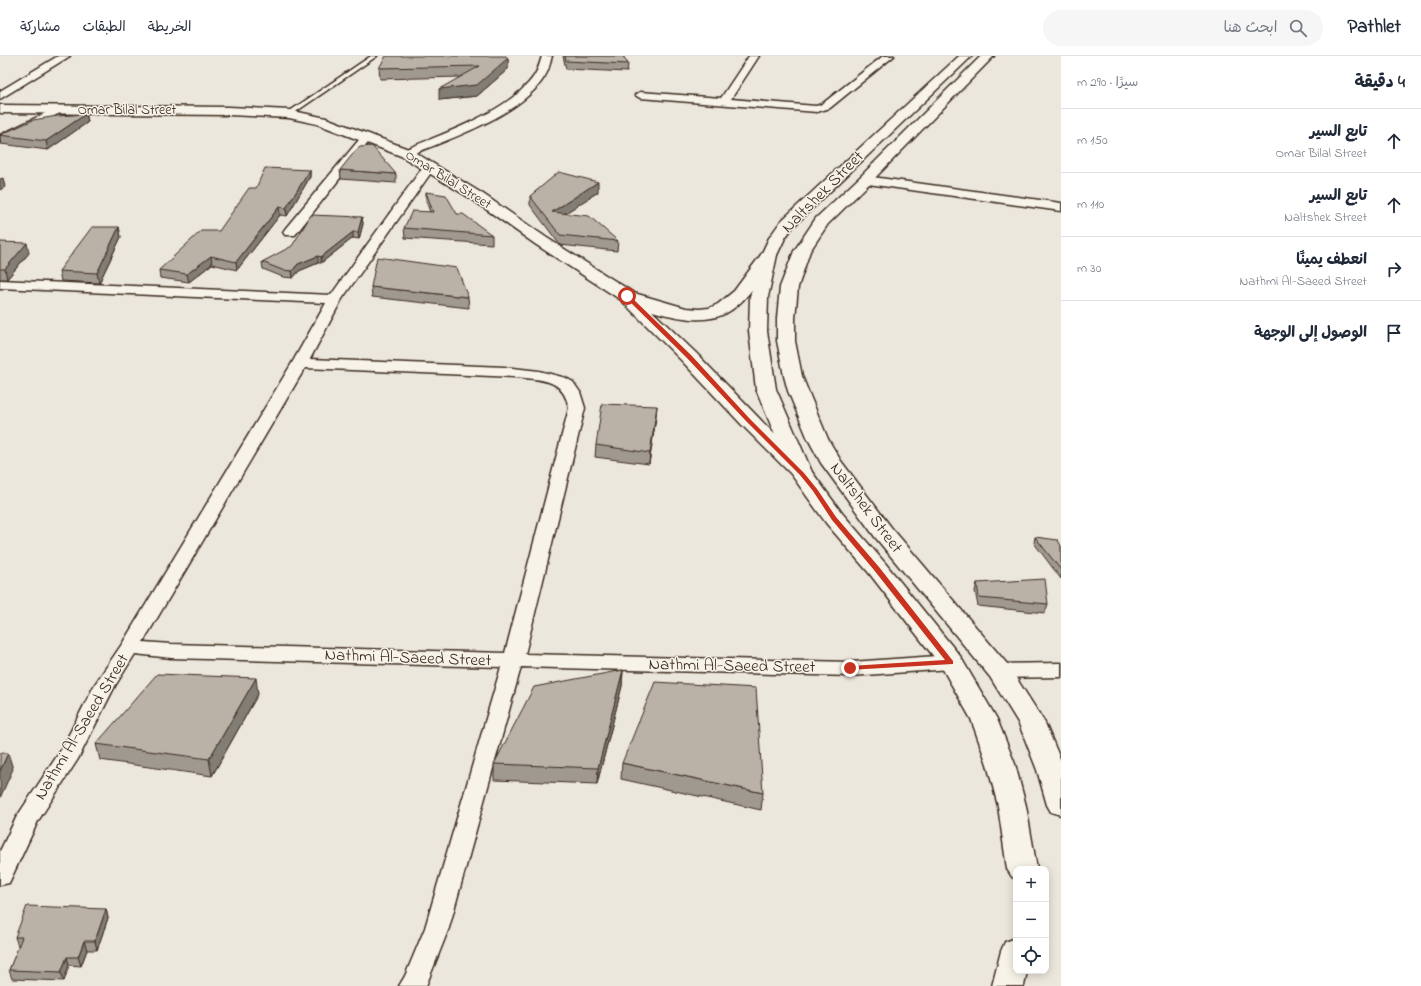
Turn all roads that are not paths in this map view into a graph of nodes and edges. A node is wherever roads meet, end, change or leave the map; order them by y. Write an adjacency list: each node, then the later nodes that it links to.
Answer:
1 (65, 56): 9 (street)
2 (374, 56): 13 (lane)
3 (547, 56): 16 (street)
4 (754, 56): 10 (street)
5 (889, 56): 10 (street)
6 (966, 56): 21 (main road, Naltshek Street)
7 (988, 56): 18 (main road, Naltshek Street)
8 (640, 95): 10 (street)
9 (0, 96)
10 (724, 102)
11 (0, 109): 12 (main road, Omar Bilal Street)
12 (60, 110): 13 (main road, Omar Bilal Street); 15 (street)
13 (289, 114): 14 (main road, Omar Bilal Street)
14 (367, 137): 16 (main road, Omar Bilal Street); 20 (street)
15 (0, 140)
16 (406, 153): 17 (main road, Omar Bilal Street)
17 (429, 167): 23 (main road, Omar Bilal Street); 24 (street)
18 (866, 180): 19 (street); 31 (main road, Naltshek Street)
19 (1061, 207)
20 (290, 232)
21 (769, 255): 23 (main road); 26 (main road, Naltshek Street)
22 (0, 284): 24 (street)
23 (627, 296): 26 (main road, Omar Bilal Street)
24 (335, 299): 25 (street)
25 (300, 363): 27 (street); 28 (street)
26 (802, 474): 29 (main road, Naltshek Street)
27 (130, 647): 28 (street, Nathmi Al-Saeed Street); 34 (street, Nathmi Al-Saeed Street)
28 (513, 661): 29 (street, Nathmi Al-Saeed Street); 36 (street)
29 (951, 662): 33 (main road, Naltshek Street)
30 (1061, 670): 31 (street)
31 (999, 671): 32 (main road, Naltshek Street)
32 (1061, 805)
33 (1022, 866)
34 (0, 876)
35 (1013, 964): 37 (main road)
36 (412, 986)
37 (1008, 986)

